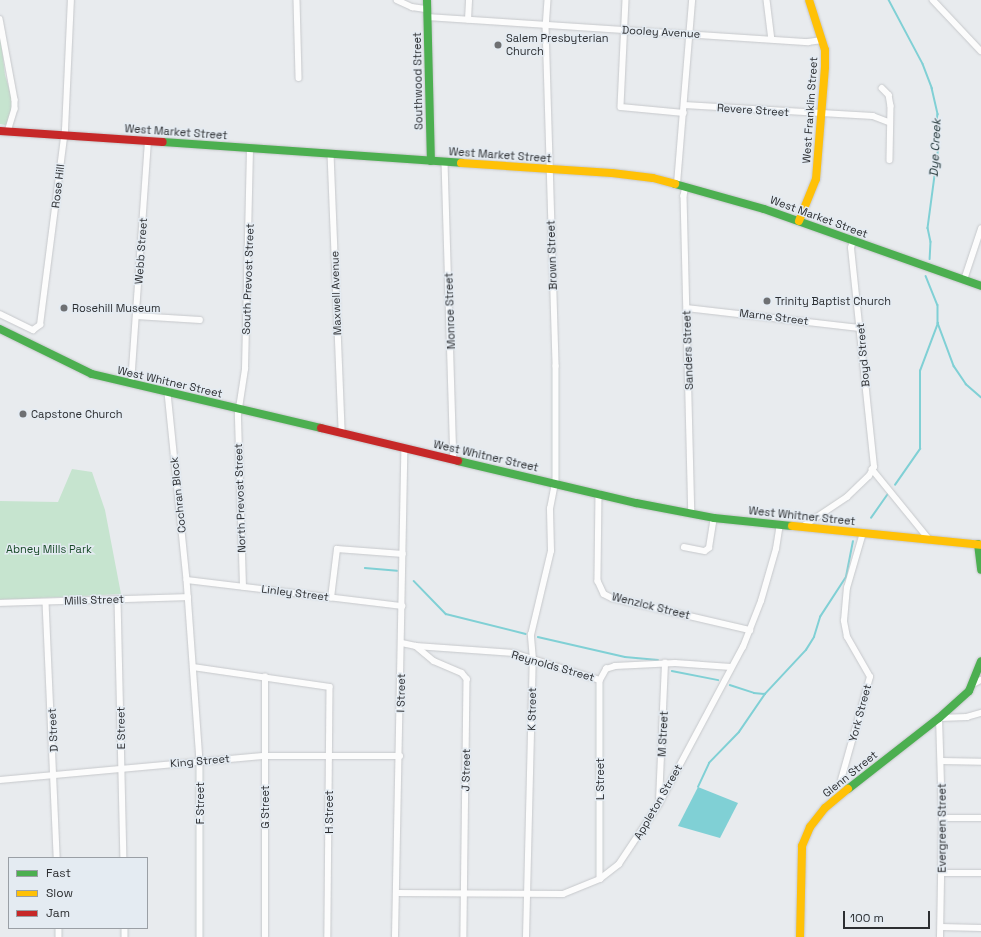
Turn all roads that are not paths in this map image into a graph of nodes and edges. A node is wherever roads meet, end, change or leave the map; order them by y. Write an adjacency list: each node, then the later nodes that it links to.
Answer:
1 (71, 0): 28 (street, Rose Hill)
2 (297, 0): 21 (street)
3 (398, 0): 12 (street, Dooley Avenue)
4 (427, 0): 12 (street, Southwood Street)
5 (469, 0): 14 (street)
6 (548, 0): 15 (street, Brown Street)
7 (626, 0): 16 (street)
8 (692, 0): 17 (street)
9 (767, 0): 18 (street)
10 (809, 0): 19 (street, West Franklin Street)
11 (933, 0): 20 (street)
12 (427, 13): 14 (street, Dooley Avenue); 33 (street, Southwood Street)
13 (0, 18): 27 (street)
14 (468, 20): 15 (street, Dooley Avenue)
15 (546, 26): 16 (street, Dooley Avenue); 35 (street, Brown Street)
16 (625, 30): 17 (street, Dooley Avenue); 24 (street)
17 (690, 33): 18 (street, Dooley Avenue); 23 (street)
18 (772, 39): 19 (street, Dooley Avenue)
19 (822, 40): 25 (street, West Franklin Street)
20 (981, 50)
21 (299, 78)
22 (882, 88): 26 (street)
23 (684, 105): 24 (street); 25 (street, Revere Street)
24 (684, 113): 36 (street)
25 (822, 114): 26 (street, Revere Street); 38 (street, West Franklin Street)
26 (889, 122): 32 (street)
27 (4, 132): 28 (street, West Market Street)
28 (64, 136): 29 (street, West Market Street); 44 (street, Rose Hill)
29 (148, 142): 30 (street, West Market Street); 45 (street, Webb Street)
30 (250, 148): 31 (street, West Market Street); 51 (street, South Prevost Street)
31 (331, 154): 33 (street, West Market Street); 52 (street, Maxwell Avenue)
32 (890, 160)
33 (431, 161): 34 (street, West Market Street)
34 (445, 162): 35 (street, West Market Street); 54 (street, Monroe Street)
35 (549, 169): 36 (street, West Market Street); 56 (street, Brown Street)
36 (677, 184): 37 (street, West Market Street)
37 (686, 187): 38 (street, West Market Street); 43 (street, Sanders Street)
38 (798, 221): 40 (street, West Market Street)
39 (981, 229): 41 (street)
40 (853, 241): 41 (street, West Market Street); 47 (street, Boyd Street)
41 (964, 280): 42 (street, West Market Street)
42 (981, 286)
43 (687, 308): 47 (street, Marne Street); 58 (street, Sanders Street)
44 (0, 314)
45 (136, 316): 46 (street); 49 (street, Webb Street)
46 (200, 320)
47 (861, 328): 55 (street, Boyd Street)
48 (0, 329): 49 (street, West Whitner Street)
49 (131, 384): 50 (street, West Whitner Street)
50 (168, 393): 51 (street, West Whitner Street); 68 (street, Cochran Block)
51 (239, 409): 52 (street, West Whitner Street); 69 (street, North Prevost Street)
52 (342, 432): 53 (street, West Whitner Street)
53 (404, 448): 54 (street, West Whitner Street); 66 (street, I Street)
54 (454, 460): 56 (street, West Whitner Street)
55 (872, 469): 61 (street); 63 (street)
56 (555, 483): 57 (street, West Whitner Street); 79 (street, K Street)
57 (599, 493): 58 (street, West Whitner Street); 76 (street, Wenzick Street)
58 (692, 514): 59 (street, West Whitner Street)
59 (714, 518): 60 (street, West Whitner Street); 65 (street)
60 (780, 525): 61 (street, West Whitner Street); 76 (street, Appleton Street)
61 (802, 528): 62 (street, West Whitner Street)
62 (863, 533): 63 (street, West Whitner Street); 98 (street, York Street)
63 (929, 539): 64 (street, West Whitner Street)
64 (980, 544): 67 (street)
65 (684, 547)
66 (403, 554): 71 (street); 75 (street, I Street)
67 (981, 570)
68 (187, 580): 69 (street, Linley Street); 70 (street, Cochran Block)
69 (243, 587): 71 (street, Linley Street)
70 (188, 597): 72 (street, Mills Street); 82 (street, F Street)
71 (331, 598): 75 (street, Linley Street)
72 (118, 599): 73 (street, Mills Street); 95 (street, E Street)
73 (46, 602): 74 (street, Mills Street); 96 (street, D Street)
74 (0, 603)
75 (402, 606): 77 (street, I Street)
76 (750, 630): 83 (street, Appleton Street)
77 (402, 643): 78 (street, J Street); 91 (street, I Street)
78 (416, 646): 79 (street, Reynolds Street); 108 (street, J Street)
79 (533, 660): 85 (street, Reynolds Street); 109 (street, K Street)
80 (981, 662): 86 (street, Glenn Street)
81 (665, 663): 83 (street, Reynolds Street); 85 (street, Reynolds Street); 99 (street, M Street)
82 (193, 667): 84 (street); 92 (street, F Street)
83 (731, 667): 99 (street, Appleton Street)
84 (265, 677): 89 (street, H Street); 90 (street, G Street)
85 (600, 680): 106 (street, L Street)
86 (977, 682): 88 (street, Glenn Street)
87 (981, 713): 88 (street)
88 (939, 718): 93 (street, Evergreen Street); 118 (street, Glenn Street)
89 (329, 755): 90 (street, King Street); 91 (street, King Street); 114 (street, H Street)
90 (265, 756): 92 (street, King Street); 113 (street, G Street)
91 (400, 756): 107 (street, I Street)
92 (200, 761): 95 (street, King Street); 112 (street, F Street)
93 (942, 761): 94 (street); 100 (street, Evergreen Street)
94 (981, 762)
95 (121, 768): 96 (street, King Street); 103 (street, E Street)
96 (55, 774): 97 (street, King Street); 102 (street, D Street)
97 (0, 780)
98 (841, 780)
99 (659, 804): 106 (street, Appleton Street)
100 (942, 818): 101 (street); 104 (street, Evergreen Street)
101 (981, 818)
102 (57, 857)
103 (124, 857)
104 (942, 872): 105 (street); 110 (street, Evergreen Street)
105 (981, 873)
106 (600, 879): 109 (street, Appleton Street)
107 (396, 893): 108 (street, Appleton Street); 115 (street, I Street)
108 (465, 893): 109 (street, Appleton Street); 116 (street, J Street)
109 (527, 894): 117 (street, K Street)
110 (941, 927): 111 (street); 119 (street, Evergreen Street)
111 (981, 928)
112 (200, 937)
113 (265, 937)
114 (328, 937)
115 (395, 937)
116 (464, 937)
117 (526, 937)
118 (800, 937)
119 (940, 937)

